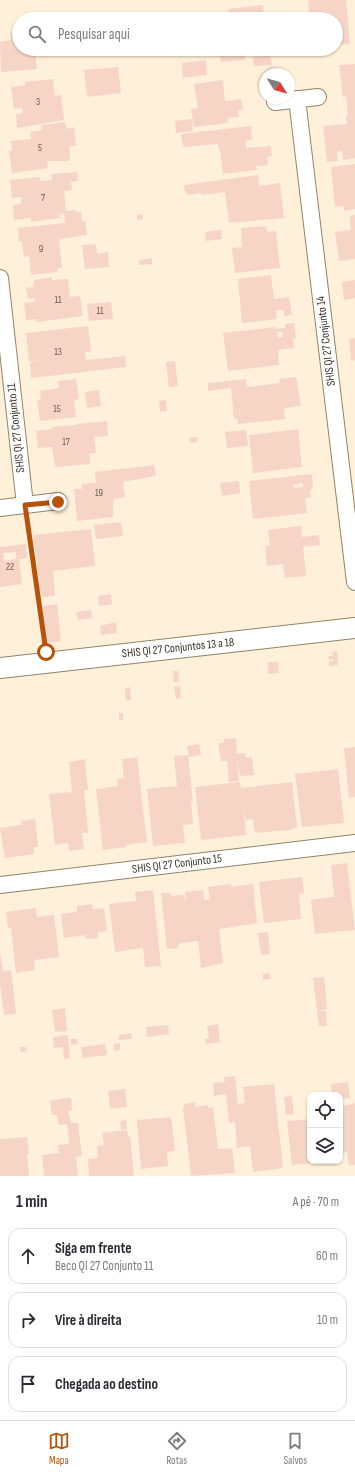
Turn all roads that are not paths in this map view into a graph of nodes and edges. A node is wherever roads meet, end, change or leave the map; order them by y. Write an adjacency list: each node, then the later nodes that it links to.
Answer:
1 (318, 97): 2 (street)
2 (297, 99): 7 (street, SHIS QI 27 Conjunto 14)
3 (0, 278): 5 (street, SHIS QI 27 Conjunto 11)
4 (58, 502): 5 (street)
5 (25, 505): 6 (street)
6 (0, 508)
7 (355, 582)
8 (355, 628): 9 (street, SHIS QI 27 Conjuntos 13 a 18)
9 (0, 668)
10 (355, 843): 11 (street, SHIS QI 27 Conjunto 15)
11 (0, 885)

